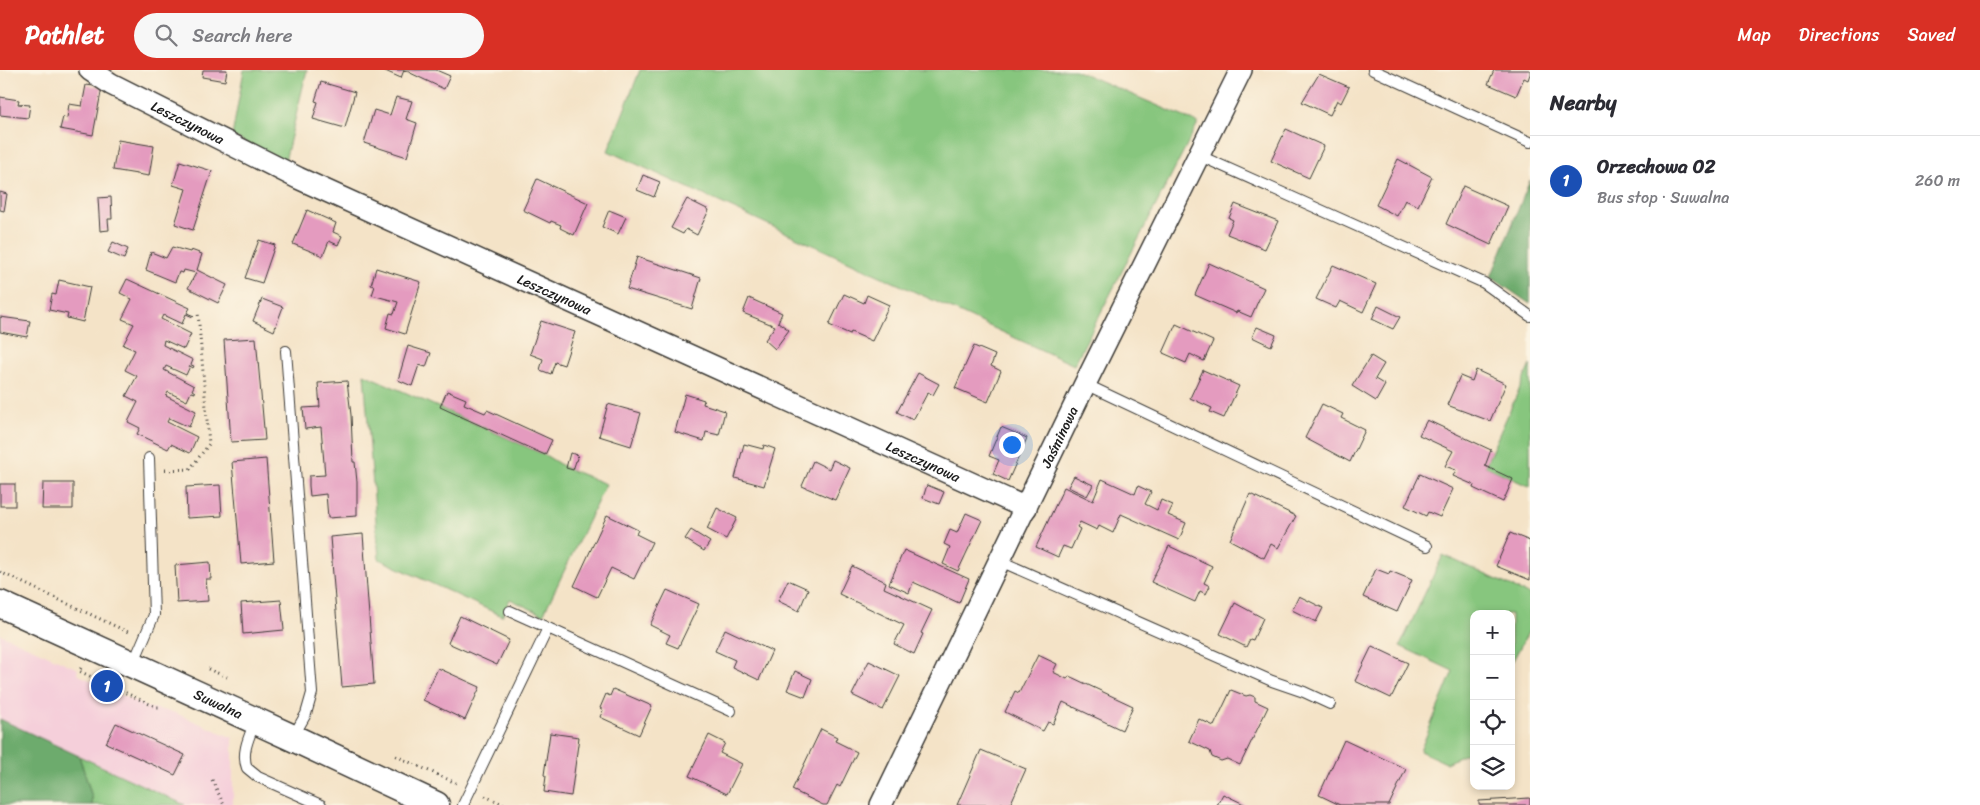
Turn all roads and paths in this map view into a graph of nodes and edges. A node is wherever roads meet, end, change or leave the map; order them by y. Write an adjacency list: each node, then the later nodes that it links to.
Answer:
1 (90, 70): 12 (street, Leszczynowa)
2 (1241, 70): 5 (street, Jaśminowa)
3 (1373, 70): 4 (lane)
4 (1530, 142)
5 (1198, 155): 7 (lane); 9 (street, Jaśminowa)
6 (198, 312): 11 (path)
7 (1530, 316)
8 (286, 351): 22 (lane)
9 (1085, 384): 12 (street, Jaśminowa); 13 (lane)
10 (149, 458): 11 (lane)
11 (149, 471): 18 (lane)
12 (1026, 508): 14 (street, Jaśminowa)
13 (1427, 546)
14 (1000, 561): 19 (lane); 28 (street, Jaśminowa)
15 (0, 604): 18 (street, Suwalna)
16 (510, 611): 17 (lane)
17 (548, 628): 20 (lane); 27 (lane)
18 (132, 664): 21 (street, Suwalna)
19 (1330, 704)
20 (731, 711)
21 (256, 721): 22 (street, Suwalna); 25 (lane)
22 (293, 738): 26 (street, Suwalna)
23 (212, 780): 24 (path)
24 (224, 805)
25 (321, 805)
26 (436, 805)
27 (463, 805)
28 (881, 805)

